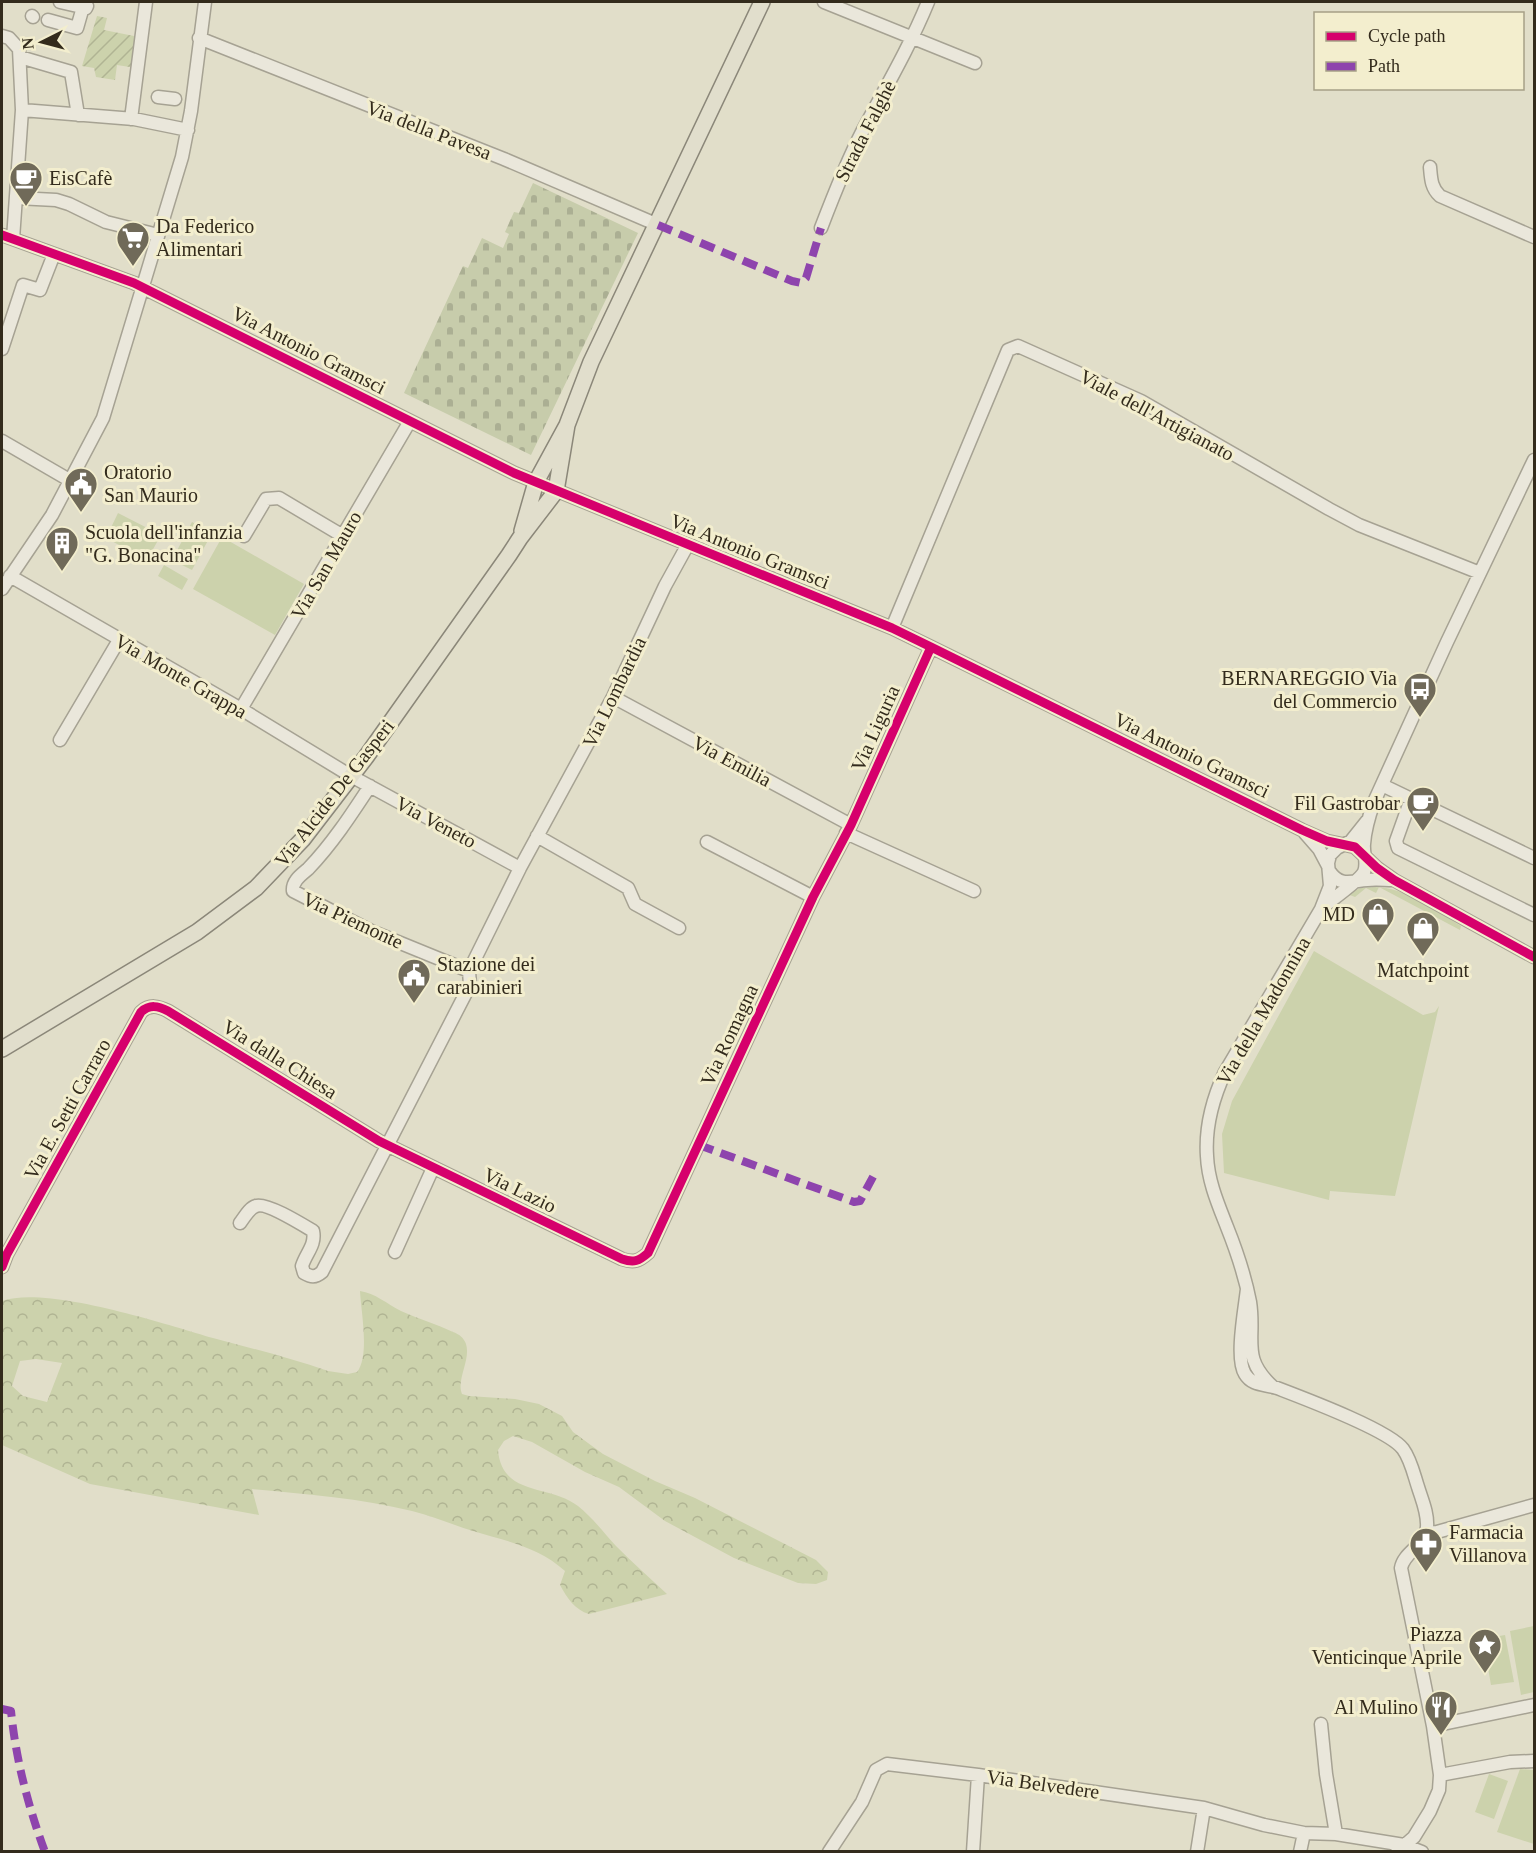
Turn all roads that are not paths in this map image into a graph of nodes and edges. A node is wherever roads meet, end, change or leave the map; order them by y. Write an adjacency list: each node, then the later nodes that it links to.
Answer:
1 (60, 2): 7 (street)
2 (142, 2): 18 (street)
3 (205, 2): 11 (street)
4 (762, 2): 22 (main road)
5 (824, 2): 10 (street)
6 (928, 2): 10 (street, Strada Falghè)
7 (85, 4): 8 (street)
8 (48, 20)
9 (2, 36): 12 (street)
10 (914, 37): 13 (street); 23 (street, Strada Falghè)
11 (199, 38): 15 (street); 22 (street, Via della Pavesa)
12 (19, 53): 16 (street); 17 (street)
13 (975, 63)
14 (158, 98): 15 (street)
15 (184, 101): 19 (street)
16 (22, 110): 17 (street); 21 (street)
17 (78, 115): 18 (street)
18 (131, 119): 19 (street)
19 (188, 130): 24 (street)
20 (1430, 167): 26 (street)
21 (17, 198): 24 (street); 25 (street)
22 (658, 225): 31 (main road)
23 (821, 228)
24 (158, 235): 28 (street)
25 (7, 237): 27 (street, Via Antonio Gramsci)
26 (1534, 237)
27 (54, 254): 28 (street, Via Antonio Gramsci); 29 (street)
28 (144, 287): 30 (street, Via Antonio Gramsci); 34 (street)
29 (2, 349)
30 (410, 421): 35 (street, Via Antonio Gramsci); 38 (street, Via San Mauro)
31 (567, 425): 35 (main road, Via Alcide De Gasperi); 36 (main road)
32 (3, 447): 34 (street)
33 (1534, 460): 41 (street)
34 (71, 481): 42 (street)
35 (536, 482): 36 (street, Via Antonio Gramsci); 39 (main road, Via Alcide De Gasperi)
36 (556, 491): 39 (main road, Via Alcide De Gasperi); 40 (street, Via Antonio Gramsci)
37 (244, 536): 38 (street)
38 (343, 536): 48 (street, Via San Mauro)
39 (520, 538): 50 (main road, Via Alcide De Gasperi)
40 (687, 546): 44 (street, Via Antonio Gramsci); 47 (street, Via Lombardia)
41 (1480, 573): 44 (street, Viale dell'Artigianato); 51 (street)
42 (10, 576): 43 (street); 45 (street, Via Monte Grappa)
43 (2, 589)
44 (892, 628): 46 (street, Via Antonio Gramsci)
45 (119, 640): 48 (street, Via Monte Grappa); 49 (street)
46 (931, 646): 55 (street, Via Liguria); 56 (street, Via Antonio Gramsci)
47 (613, 697): 55 (street, Via Emilia); 57 (street, Via Lombardia)
48 (241, 709): 50 (street, Via Monte Grappa)
49 (60, 740)
50 (351, 776): 52 (street, Via Veneto); 74 (main road, Via Alcide De Gasperi)
51 (1382, 785): 53 (street); 54 (street)
52 (370, 786): 62 (street, Via Veneto); 72 (street, Via Piemonte)
53 (1412, 799): 61 (street); 69 (street)
54 (1367, 821): 59 (street); 60 (street)
55 (849, 829): 66 (street); 67 (street, Via Romagna)
56 (1302, 830): 59 (street, Via Antonio Gramsci); 63 (street, Via Antonio Gramsci)
57 (537, 836): 62 (street, Via Lombardia); 70 (street)
58 (707, 842): 67 (street)
59 (1343, 845): 60 (street); 63 (street)
60 (1364, 855): 64 (street); 65 (street)
61 (1534, 858)
62 (520, 867): 72 (street, Via Lombardia)
63 (1329, 869): 65 (street); 68 (street, Via della Madonnina)
64 (1394, 880): 65 (street); 71 (street)
65 (1354, 882): 68 (street, Via della Madonnina)
66 (974, 891)
67 (813, 897): 79 (street, Via Romagna)
68 (1322, 909): 82 (street, Via della Madonnina)
69 (1534, 915)
70 (679, 928)
71 (1534, 957)
72 (469, 971): 75 (street, Via Lombardia)
73 (153, 1006): 75 (street, Via dalla Chiesa); 80 (street, Via E. Setti Carraro)
74 (2, 1049)
75 (387, 1145): 76 (street, Via Lazio); 77 (street, Via Lombardia)
76 (434, 1168): 78 (street); 79 (street, Via Lazio)
77 (240, 1223)
78 (395, 1252)
79 (639, 1260)
80 (2, 1267)
81 (1534, 1505): 82 (street)
82 (1426, 1533): 85 (street)
83 (1534, 1705): 85 (street)
84 (1321, 1724): 91 (street)
85 (1433, 1726): 88 (street)
86 (1534, 1761): 88 (street)
87 (978, 1775): 89 (street, Via Belvedere); 93 (street, Via Belvedere); 94 (street)
88 (1440, 1775): 92 (street)
89 (1204, 1808): 90 (street, Via Belvedere); 95 (street)
90 (1304, 1833): 91 (street, Via Belvedere); 96 (street)
91 (1336, 1834): 92 (street, Via Belvedere)
92 (1400, 1848): 97 (street, Via Belvedere)
93 (829, 1851)
94 (972, 1851)
95 (1202, 1851)
96 (1300, 1851)
97 (1422, 1851)

